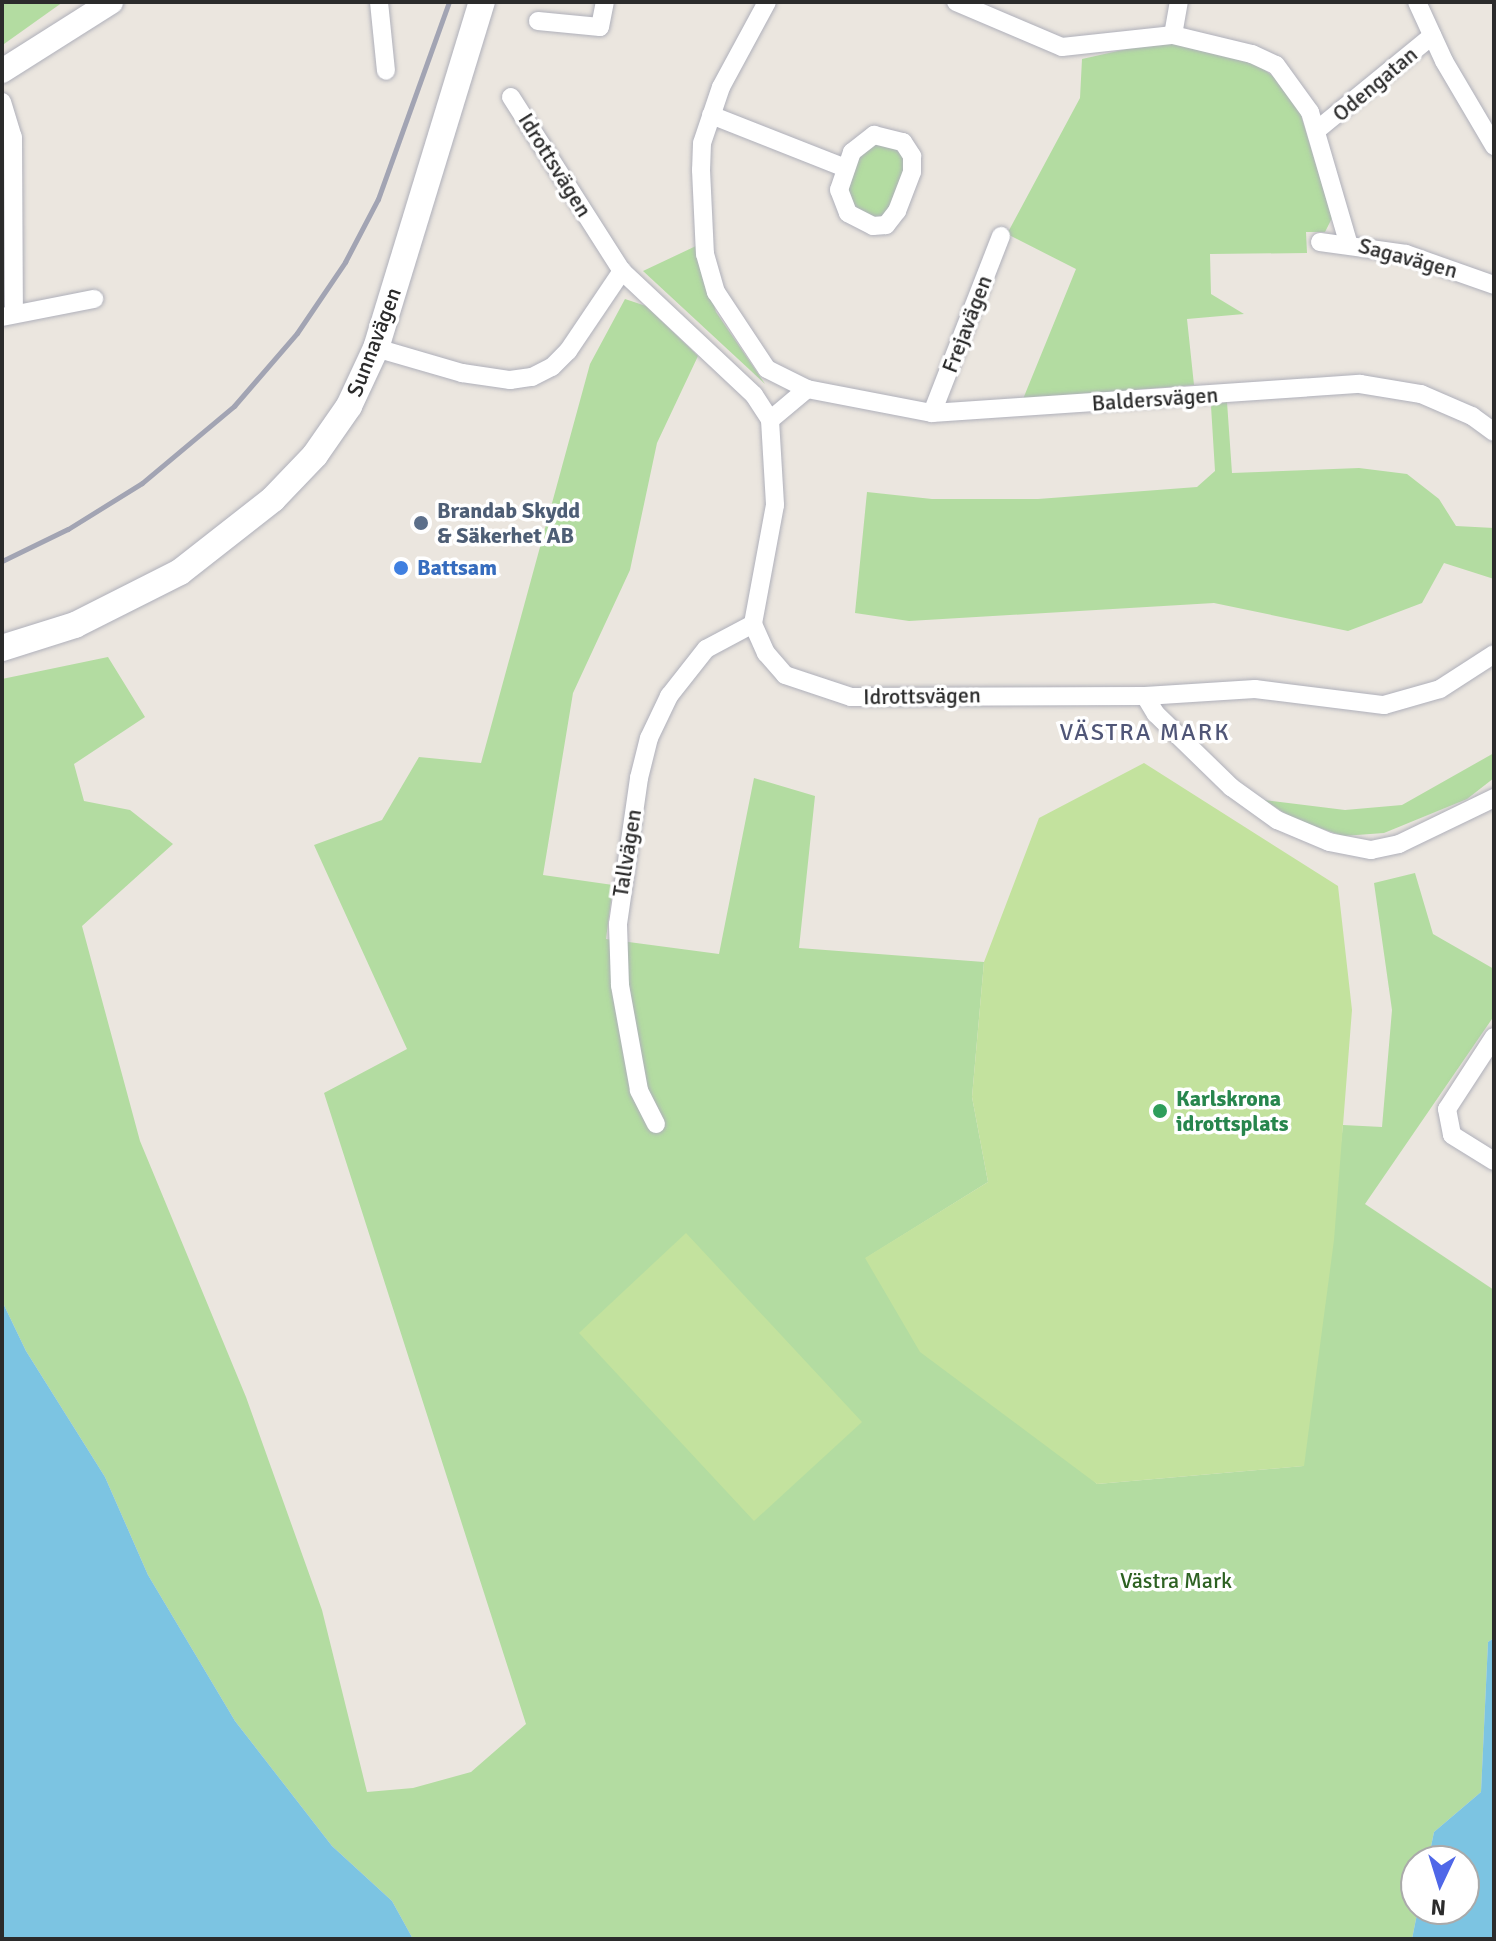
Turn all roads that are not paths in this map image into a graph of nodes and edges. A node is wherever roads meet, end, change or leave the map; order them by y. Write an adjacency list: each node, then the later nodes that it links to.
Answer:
1 (111, 2): 12 (street)
2 (379, 2): 14 (street)
3 (482, 2): 29 (main road, Sunnavägen)
4 (605, 2): 9 (street)
5 (767, 2): 18 (street, Baldersvägen)
6 (956, 2): 10 (street)
7 (1179, 2): 10 (street)
8 (1417, 2): 11 (street)
9 (538, 21)
10 (1173, 35): 19 (street)
11 (1432, 36): 19 (street, Odengatan); 20 (street)
12 (57, 40): 13 (street); 15 (street)
13 (2, 71)
14 (386, 71)
15 (2, 90)
16 (511, 97): 25 (street, Idrottsvägen)
17 (2, 102): 28 (street)
18 (711, 115): 21 (street); 30 (street, Baldersvägen)
19 (1317, 130): 24 (street)
20 (1494, 146)
21 (843, 167): 21 (street)
22 (1001, 236): 31 (street, Frejavägen)
23 (1320, 242): 24 (street, Sagavägen)
24 (1348, 242): 26 (street, Sagavägen)
25 (622, 271): 29 (street); 32 (street, Idrottsvägen)
26 (1494, 285)
27 (94, 299): 28 (street)
28 (8, 316)
29 (376, 348): 35 (main road, Sunnavägen)
30 (807, 389): 31 (street, Baldersvägen); 32 (street)
31 (932, 413): 33 (street, Baldersvägen)
32 (770, 420): 34 (street)
33 (1494, 432)
34 (753, 624): 37 (street, Idrottsvägen); 40 (street, Tallvägen)
35 (2, 648)
36 (1494, 654): 37 (street, Idrottsvägen)
37 (1145, 696): 38 (street)
38 (1494, 798)
39 (1494, 1037): 41 (street)
40 (656, 1124)
41 (1494, 1161)

